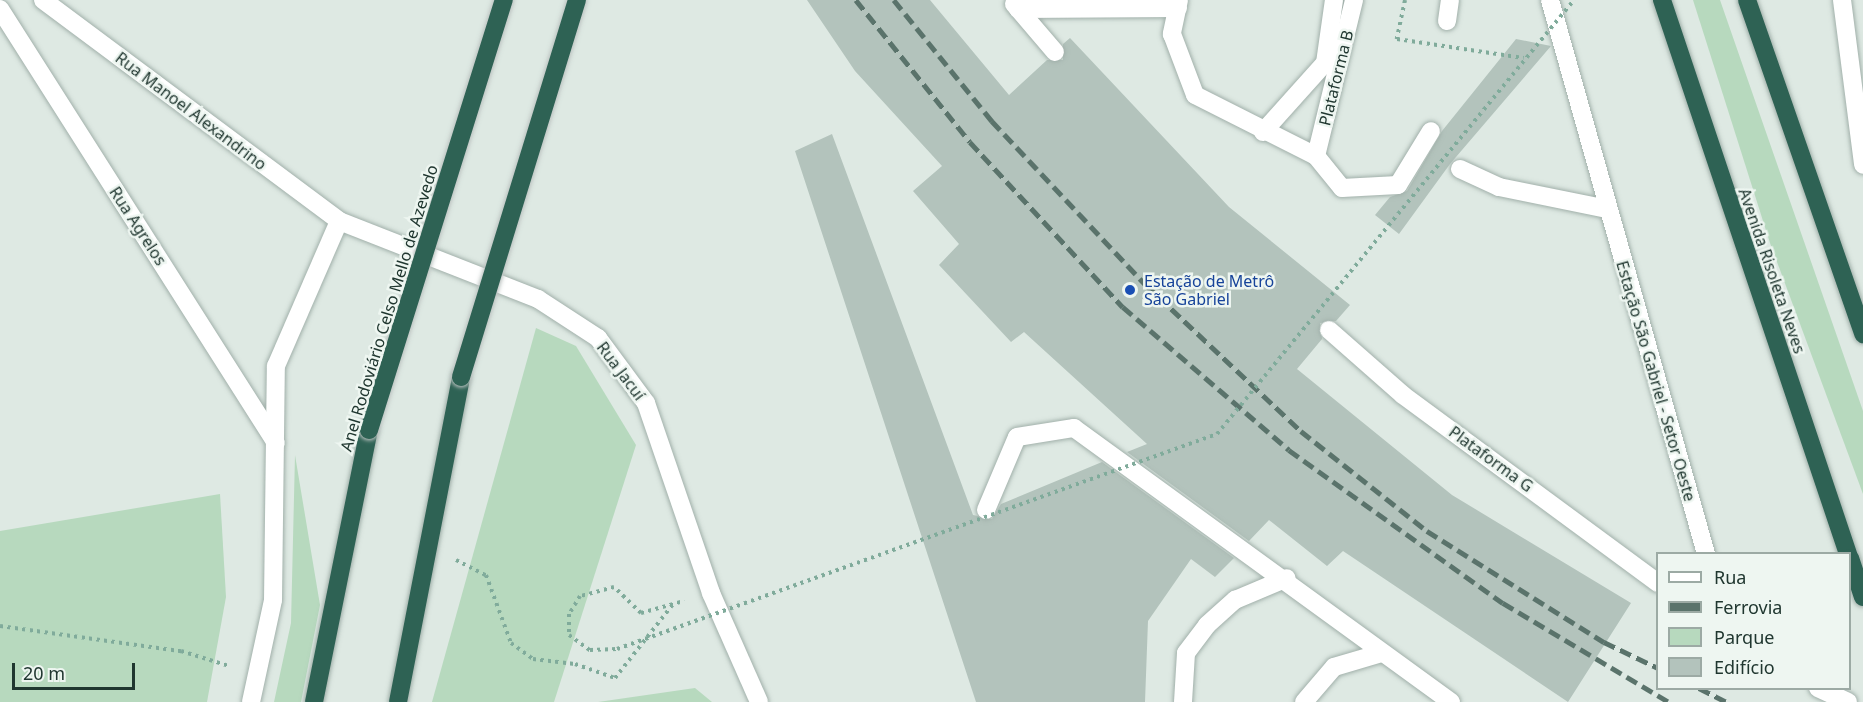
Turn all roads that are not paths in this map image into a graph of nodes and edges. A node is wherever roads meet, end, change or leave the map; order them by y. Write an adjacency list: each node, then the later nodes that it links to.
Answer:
1 (43, 0): 22 (street, Rua Manoel Alexandrino)
2 (504, 0): 36 (highway, Anel Rodoviário Celso Mello de Azevedo, bridge)
3 (578, 0): 37 (highway, bridge)
4 (1334, 0): 17 (street)
5 (1354, 0): 18 (street, Plataforma B)
6 (1450, 0): 14 (street)
7 (1550, 0): 21 (street, Estação São Gabriel - Setor Oeste)
8 (1662, 0): 28 (highway, Avenida Risoleta Neves)
9 (1747, 0): 24 (highway)
10 (1842, 0): 19 (street)
11 (1016, 3): 12 (street); 15 (street)
12 (1179, 4): 17 (street)
13 (0, 9): 25 (street, Rua Agrelos)
14 (1447, 21)
15 (1055, 52)
16 (1431, 131): 18 (street)
17 (1263, 132): 18 (street)
18 (1316, 156)
19 (1863, 164)
20 (1460, 169): 21 (street)
21 (1607, 209): 27 (street, Estação São Gabriel - Setor Oeste)
22 (339, 221): 25 (street); 38 (street, Rua Jacuí)
23 (1329, 330): 31 (street, Plataforma G)
24 (1863, 334)
25 (276, 443): 35 (street)
26 (986, 510): 30 (street)
27 (1705, 552)
28 (1848, 552)
29 (1851, 562): 32 (highway, Avenida Risoleta Neves)
30 (1287, 578): 33 (street); 39 (street)
31 (1656, 582)
32 (1863, 597)
33 (1382, 653): 40 (street); 41 (street)
34 (1822, 690): 42 (street)
35 (251, 702)
36 (314, 702)
37 (398, 702)
38 (759, 702)
39 (1183, 702)
40 (1304, 702)
41 (1451, 702)
42 (1848, 702)

